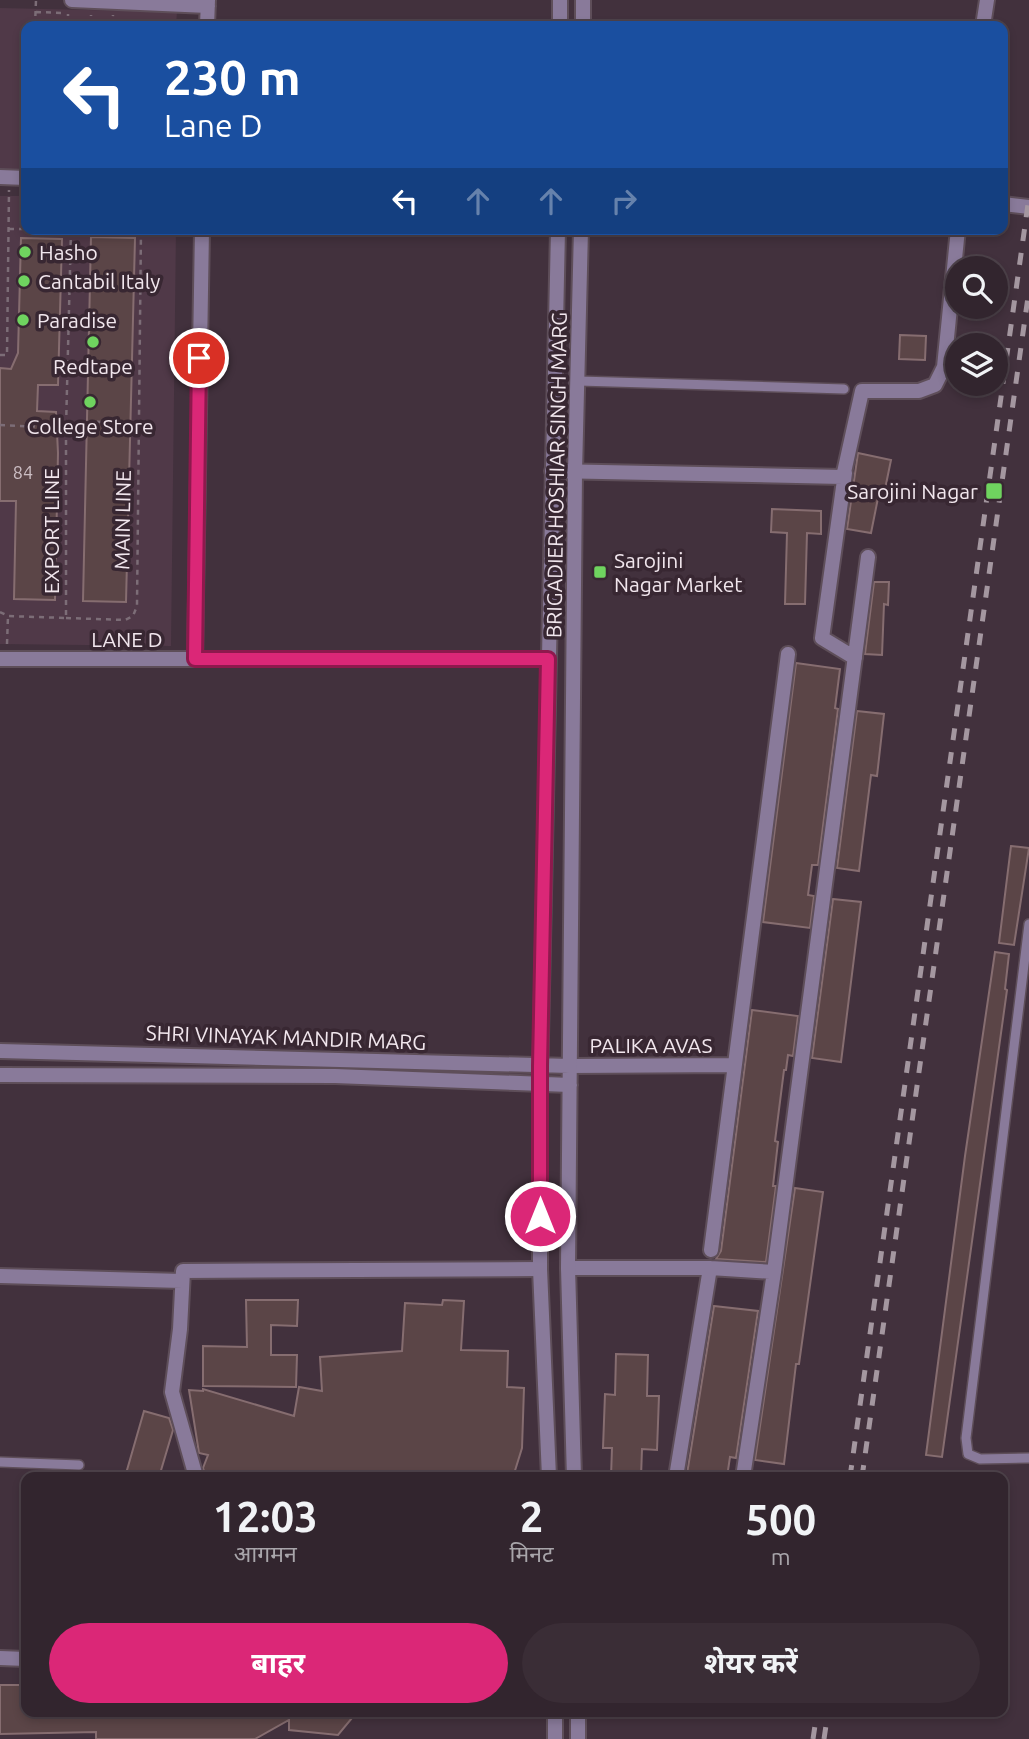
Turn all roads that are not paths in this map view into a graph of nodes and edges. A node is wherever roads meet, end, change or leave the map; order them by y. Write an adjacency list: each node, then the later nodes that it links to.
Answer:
1 (560, 0): 7 (street)
2 (583, 0): 8 (street)
3 (987, 0): 9 (street)
4 (208, 3): 5 (street); 6 (street)
5 (70, 7)
6 (207, 21)
7 (560, 21)
8 (583, 21)
9 (984, 21)
10 (1008, 205): 11 (street)
11 (1029, 207)
12 (202, 235): 25 (street)
13 (558, 235): 18 (street, BRIGADIER HOSHIAR SINGH MARG)
14 (581, 235): 16 (street, BRIGADIER HOSHIAR SINGH MARG)
15 (957, 235): 20 (street)
16 (579, 382): 17 (lane); 19 (street, BRIGADIER HOSHIAR SINGH MARG)
17 (844, 389)
18 (552, 471): 19 (street); 26 (street, BRIGADIER HOSHIAR SINGH MARG)
19 (575, 472): 20 (street); 31 (street, BRIGADIER HOSHIAR SINGH MARG)
20 (845, 473): 23 (street)
21 (868, 557): 23 (street)
22 (788, 654): 29 (street)
23 (855, 658): 39 (street)
24 (3, 659): 25 (street, LANE D)
25 (195, 659): 26 (street, LANE D)
26 (548, 659): 30 (street, BRIGADIER HOSHIAR SINGH MARG)
27 (1029, 924): 42 (lane)
28 (0, 1051): 30 (street, SHRI VINAYAK MANDIR MARG)
29 (733, 1065): 31 (street, PALIKA AVAS); 35 (street)
30 (540, 1066): 31 (street, SHRI VINAYAK MANDIR MARG); 33 (street, BRIGADIER HOSHIAR SINGH MARG)
31 (570, 1066): 34 (street, BRIGADIER HOSHIAR SINGH MARG)
32 (0, 1075): 33 (street)
33 (540, 1084): 34 (street); 38 (street, BRIGADIER HOSHIAR SINGH MARG)
34 (570, 1085): 36 (street, BRIGADIER HOSHIAR SINGH MARG)
35 (711, 1250)
36 (568, 1268): 37 (street); 47 (street, BRIGADIER HOSHIAR SINGH MARG)
37 (710, 1268): 39 (street); 48 (street)
38 (540, 1269): 41 (street); 46 (street, BRIGADIER HOSHIAR SINGH MARG)
39 (774, 1272): 49 (street)
40 (0, 1276): 41 (street)
41 (182, 1281): 45 (street)
42 (1029, 1458)
43 (0, 1462): 44 (lane)
44 (79, 1465)
45 (195, 1472)
46 (549, 1472)
47 (574, 1472)
48 (677, 1472)
49 (744, 1472)
50 (0, 1658): 51 (street)
51 (21, 1659)
52 (555, 1717): 54 (street)
53 (578, 1717): 55 (street)
54 (555, 1739)
55 (578, 1739)

